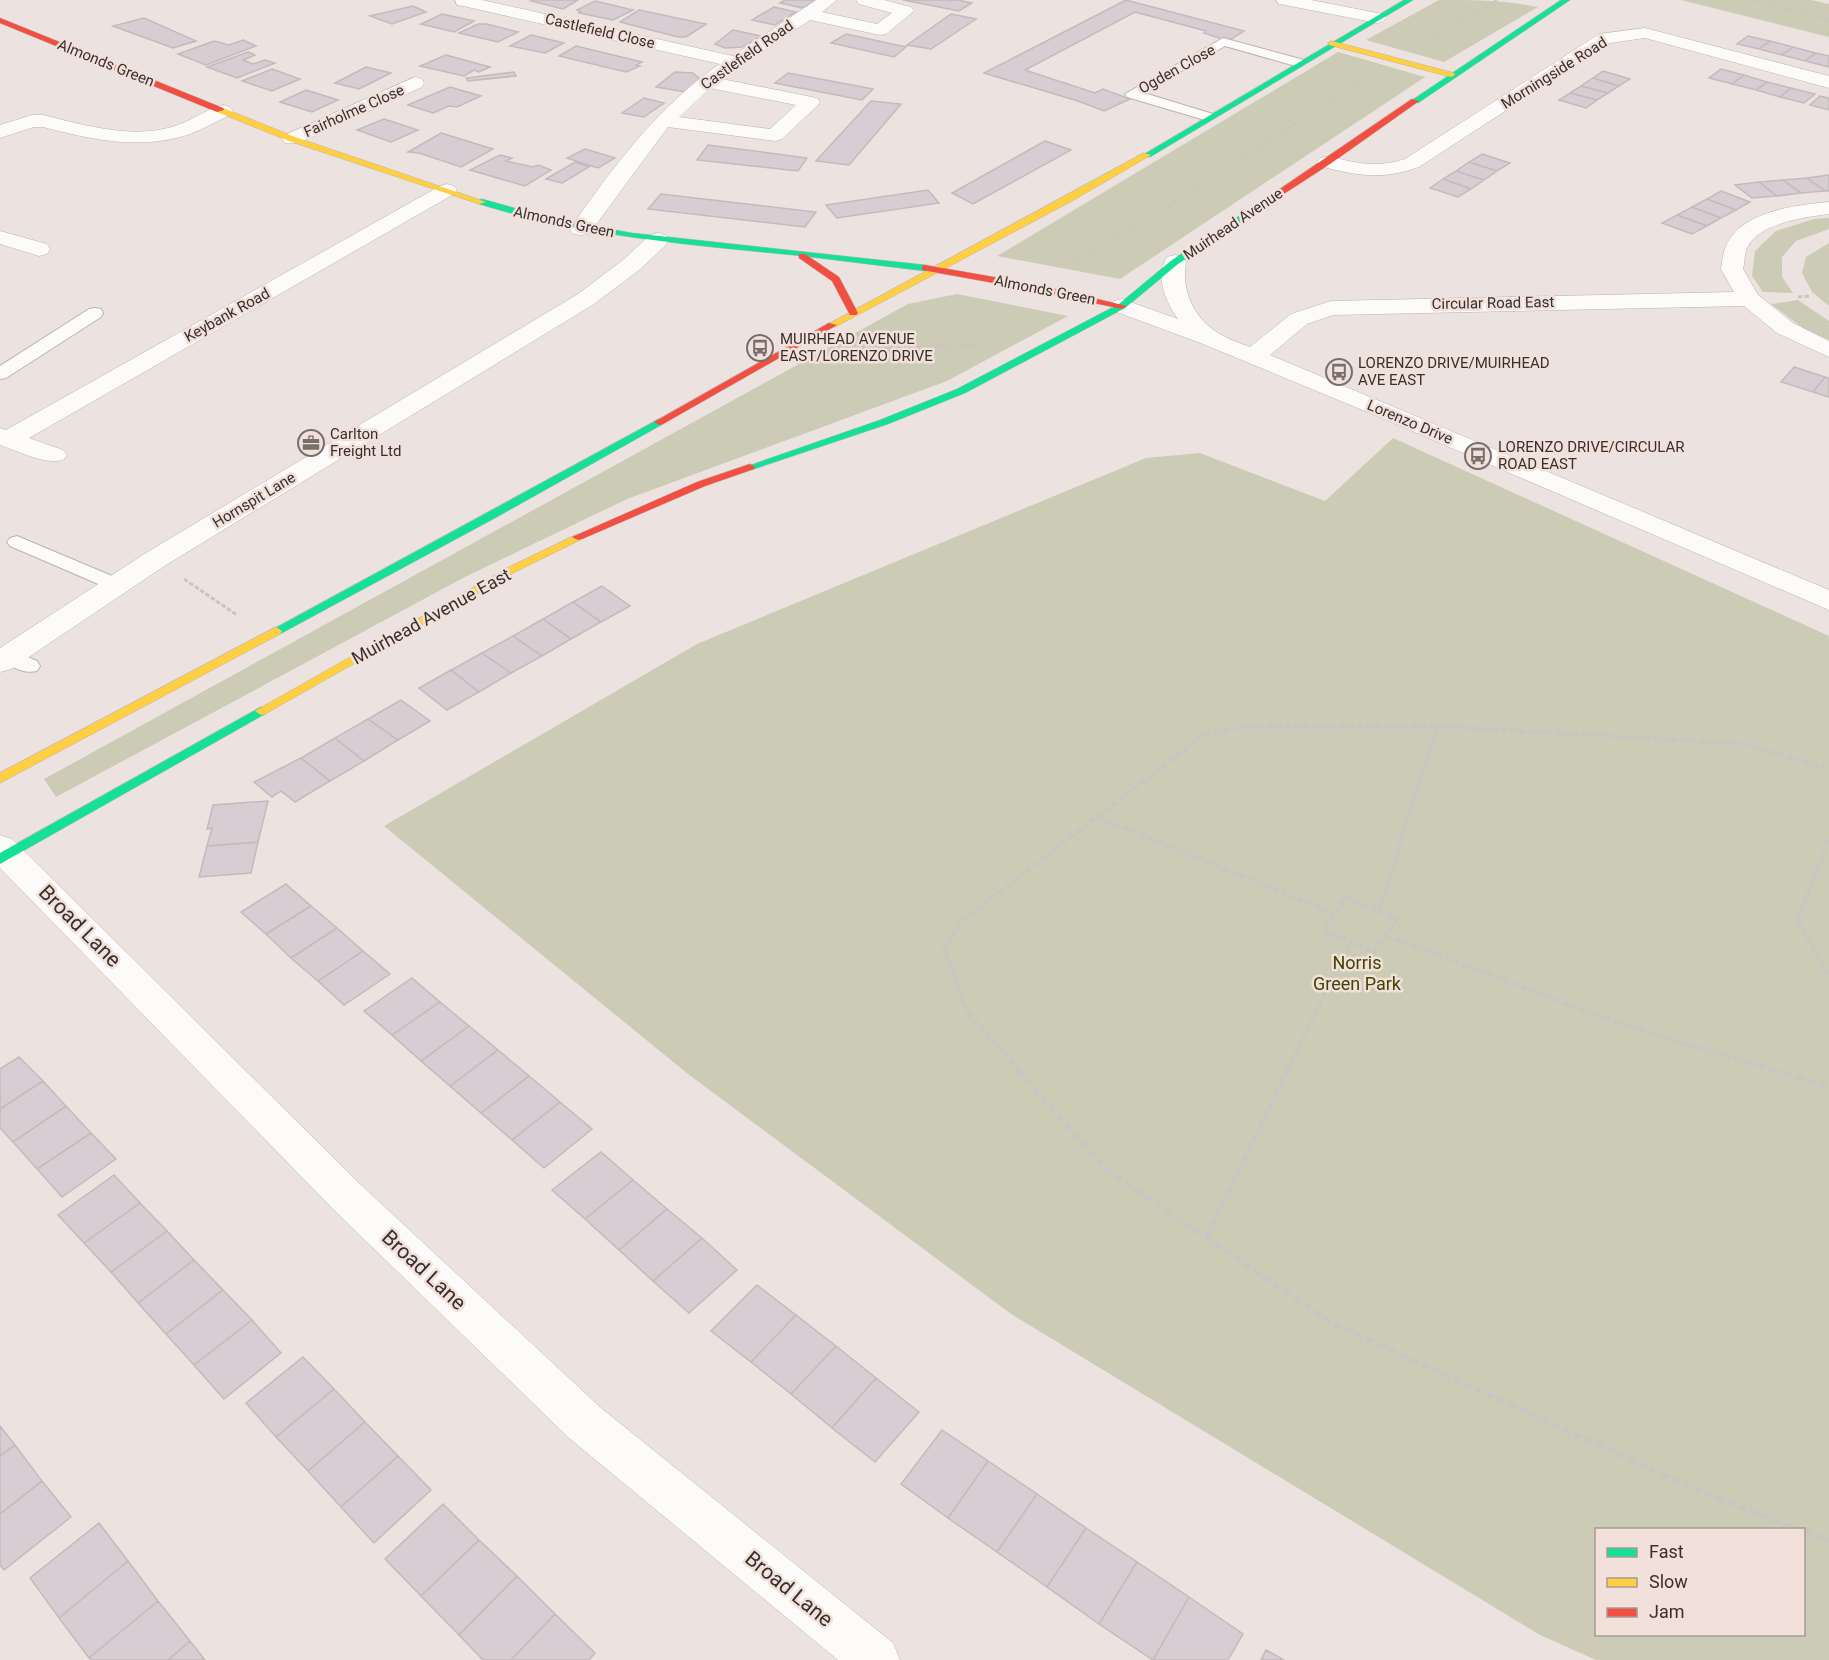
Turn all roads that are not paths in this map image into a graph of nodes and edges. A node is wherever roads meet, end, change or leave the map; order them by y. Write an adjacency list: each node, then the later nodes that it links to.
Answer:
1 (828, 0): 7 (street, Castlefield Road)
2 (865, 0): 7 (street)
3 (1285, 0): 8 (street)
4 (1409, 0): 8 (street)
5 (1566, 0): 13 (street, Muirhead Avenue)
6 (463, 1): 11 (street, Castlefield Close)
7 (806, 14): 11 (street, Castlefield Road)
8 (1377, 18): 10 (street)
9 (0, 20): 17 (street, Almonds Green)
10 (1332, 43): 12 (street); 13 (street)
11 (736, 62): 14 (street, Castlefield Road)
12 (1299, 63): 18 (street); 18 (lane, Ogden Close)
13 (1451, 75): 22 (street, Muirhead Avenue)
14 (706, 82): 19 (street, Castlefield Road); 19 (street)
15 (1829, 82): 22 (street, Morningside Road)
16 (415, 83): 21 (street, Fairholme Close)
17 (223, 111): 20 (street); 21 (street, Almonds Green)
18 (1208, 117): 31 (street)
19 (663, 121): 25 (street, Castlefield Road)
20 (0, 132)
21 (292, 139): 23 (street, Almonds Green)
22 (1328, 162): 30 (street, Muirhead Avenue)
23 (447, 190): 25 (street, Almonds Green); 41 (street, Keybank Road)
24 (1829, 208): 32 (street)
25 (581, 228): 27 (street, Almonds Green)
26 (0, 237): 28 (street)
27 (658, 240): 29 (street, Almonds Green); 44 (street, Hornspit Lane)
28 (39, 249)
29 (799, 253): 31 (street, Almonds Green); 35 (street)
30 (1175, 262): 33 (street, Muirhead Avenue); 36 (street)
31 (932, 269): 33 (street, Almonds Green); 35 (street)
32 (1749, 299): 37 (street); 38 (street, Circular Road East)
33 (1122, 306): 36 (street, Lorenzo Drive); 40 (street, Muirhead Avenue)
34 (95, 313): 39 (lane)
35 (853, 313): 47 (street)
36 (1211, 339): 38 (street, Lorenzo Drive)
37 (1829, 350)
38 (1252, 357): 45 (street, Lorenzo Drive)
39 (0, 374)
40 (884, 422): 48 (street, Muirhead Avenue East)
41 (4, 437): 42 (street, Keybank Road)
42 (54, 455)
43 (17, 542): 44 (lane)
44 (117, 585): 46 (street, Hornspit Lane)
45 (1829, 601)
46 (13, 662)
47 (0, 779)
48 (3, 854): 49 (street, Broad Lane)
49 (876, 1660)

